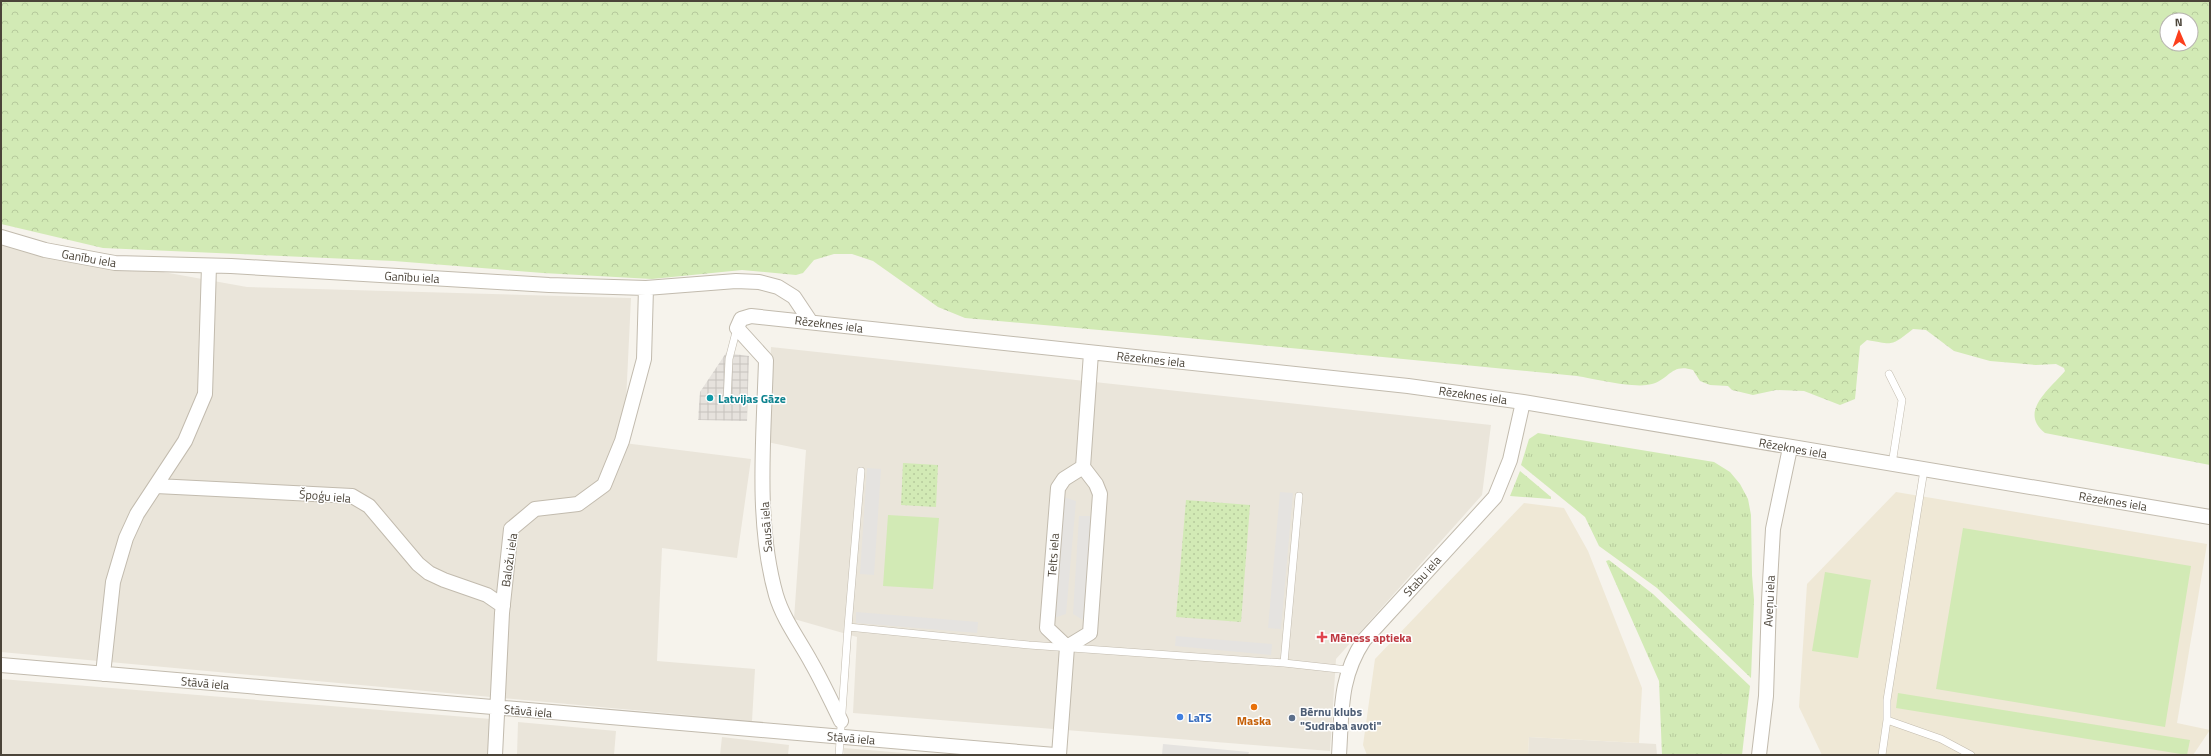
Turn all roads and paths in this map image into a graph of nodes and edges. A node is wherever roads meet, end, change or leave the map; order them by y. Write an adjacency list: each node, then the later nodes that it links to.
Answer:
1 (1, 237): 2 (street, Ganību iela)
2 (209, 266): 3 (street, Ganību iela); 15 (street)
3 (646, 288): 4 (street, Ganību iela); 18 (street, Baložu iela)
4 (810, 321): 5 (street, Rēzeknes iela); 6 (street, Rēzeknes iela)
5 (737, 328): 8 (lane); 27 (street, Sausā iela)
6 (1091, 353): 9 (street, Rēzeknes iela); 12 (street)
7 (1889, 374): 11 (lane)
8 (727, 401)
9 (1523, 402): 10 (street, Rēzeknes iela); 23 (street, Stabu iela)
10 (1790, 448): 11 (street, Rēzeknes iela); 34 (street, Aveņu iela)
11 (1892, 464): 13 (street, Rēzeknes iela)
12 (1083, 467): 20 (street); 20 (street, Telts iela)
13 (1924, 470): 17 (street, Rēzeknes iela); 26 (lane)
14 (861, 471): 19 (lane)
15 (156, 486): 18 (street, Špoģu iela); 24 (street)
16 (1298, 496): 21 (lane)
17 (2210, 517)
18 (503, 606): 25 (street, Baložu iela)
19 (848, 627): 20 (lane); 27 (lane)
20 (1067, 647): 21 (lane); 32 (street)
21 (1284, 663): 23 (lane)
22 (1, 666): 24 (street, Stāvā iela)
23 (1348, 670): 33 (street, Stabu iela)
24 (103, 674): 25 (street, Stāvā iela)
25 (497, 708): 28 (street, Stāvā iela); 29 (street, Baložu iela)
26 (1887, 720): 35 (lane); 36 (lane)
27 (841, 721): 28 (lane)
28 (840, 738): 30 (lane); 31 (street, Stāvā iela)
29 (495, 755)
30 (839, 755)
31 (1055, 755)
32 (1059, 755)
33 (1339, 755)
34 (1759, 755)
35 (1882, 755)
36 (1971, 755)

